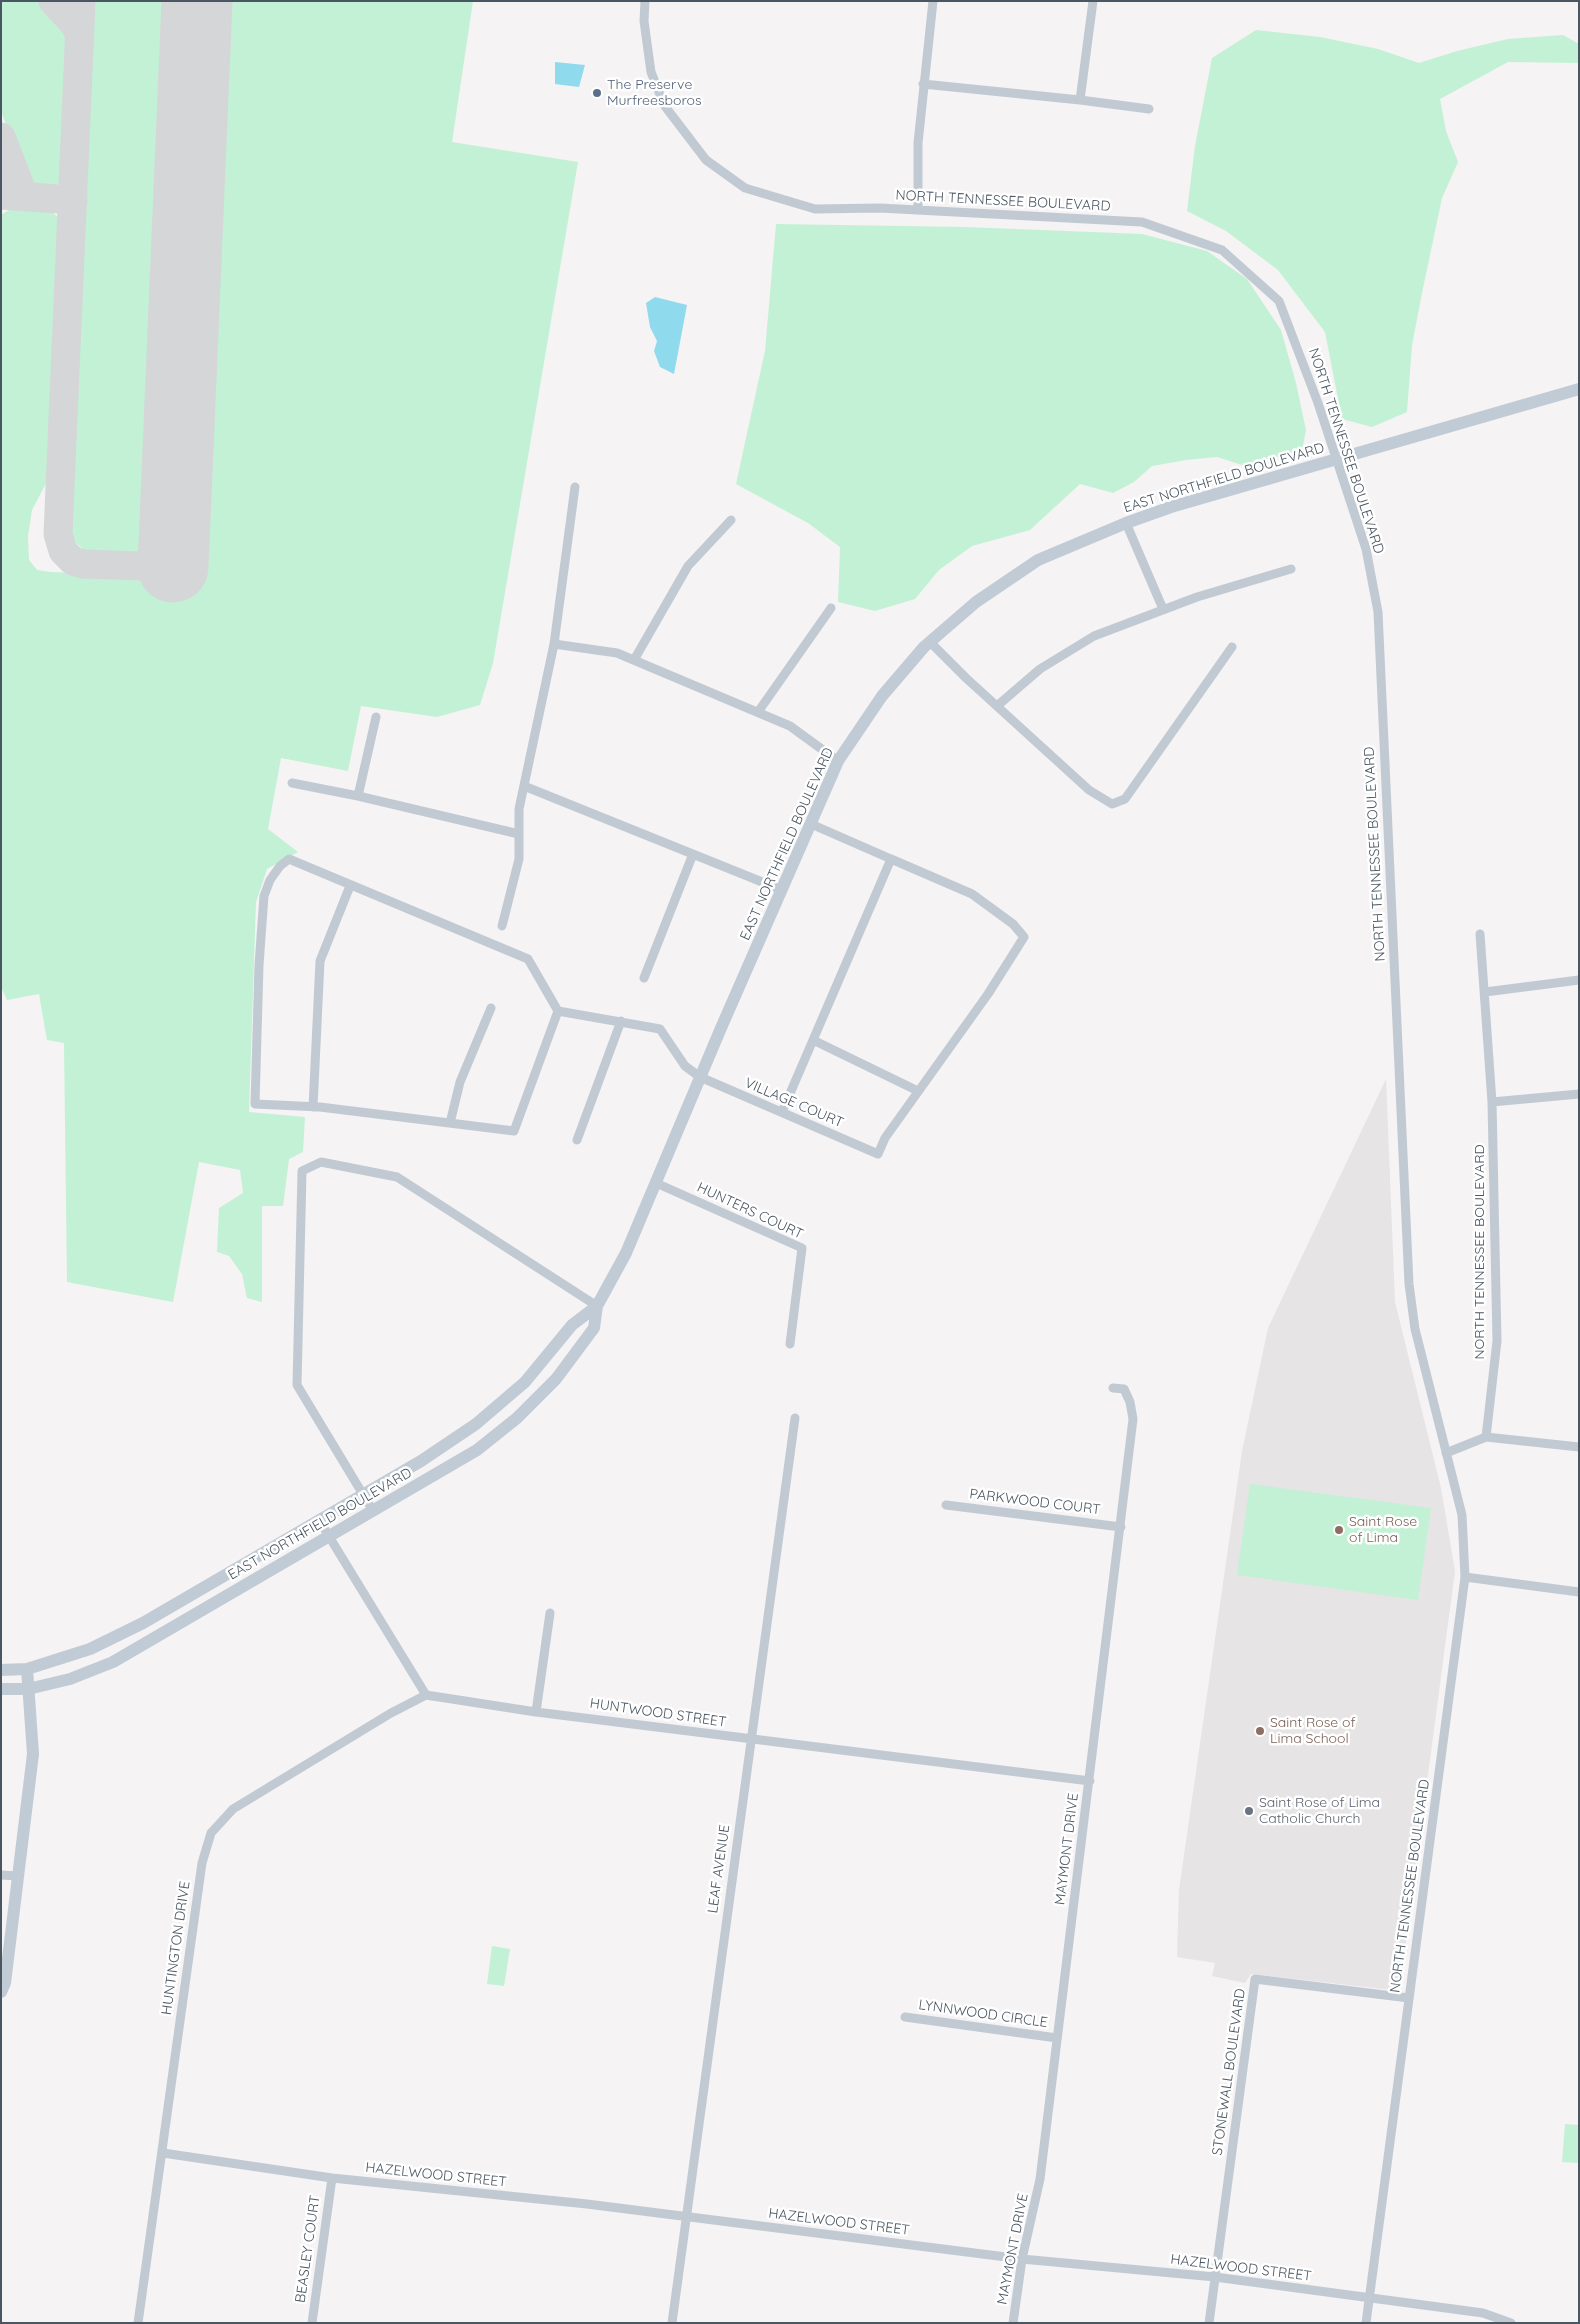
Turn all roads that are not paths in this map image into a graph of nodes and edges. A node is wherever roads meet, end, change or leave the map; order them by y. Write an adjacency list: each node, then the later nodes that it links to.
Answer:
1 (645, 1): 7 (street, NORTH TENNESSEE BOULEVARD)
2 (933, 1): 4 (street)
3 (1093, 1): 5 (street)
4 (923, 84): 5 (street); 7 (street)
5 (1080, 100): 6 (street)
6 (1149, 109)
7 (918, 210): 9 (street, NORTH TENNESSEE BOULEVARD)
8 (1579, 389): 9 (main road, EAST NORTHFIELD BOULEVARD)
9 (1337, 460): 12 (main road, EAST NORTHFIELD BOULEVARD); 57 (street, NORTH TENNESSEE BOULEVARD)
10 (575, 487): 17 (street)
11 (731, 520): 19 (street)
12 (1126, 523): 15 (street); 16 (main road, EAST NORTHFIELD BOULEVARD)
13 (1292, 569): 15 (street)
14 (831, 608): 21 (street)
15 (1163, 609): 20 (street)
16 (930, 642): 20 (street); 23 (main road, EAST NORTHFIELD BOULEVARD)
17 (554, 644): 19 (street); 25 (street)
18 (1232, 647): 20 (street)
19 (634, 660): 21 (street)
20 (997, 706)
21 (758, 712): 23 (street)
22 (376, 717): 26 (street)
23 (838, 761): 27 (main road, EAST NORTHFIELD BOULEVARD)
24 (292, 783): 26 (street)
25 (524, 786): 28 (street); 29 (street)
26 (358, 796): 28 (street)
27 (811, 824): 30 (street); 32 (main road, EAST NORTHFIELD BOULEVARD)
28 (519, 834): 33 (street)
29 (693, 854): 32 (street); 35 (street)
30 (891, 859): 41 (street); 43 (street)
31 (350, 886): 39 (street); 46 (street); 46 (street)
32 (782, 890): 42 (main road, EAST NORTHFIELD BOULEVARD)
33 (502, 926)
34 (1480, 934): 37 (street, NORTH TENNESSEE BOULEVARD)
35 (644, 978)
36 (1579, 980): 37 (street)
37 (1485, 992): 45 (street, NORTH TENNESSEE BOULEVARD)
38 (491, 1008): 48 (street)
39 (558, 1011): 40 (street, VILLAGE COURT); 48 (street)
40 (621, 1021): 42 (street, VILLAGE COURT); 49 (street)
41 (813, 1040): 43 (street); 47 (street)
42 (700, 1077): 47 (street, VILLAGE COURT); 50 (main road, EAST NORTHFIELD BOULEVARD)
43 (918, 1091): 47 (street, VILLAGE COURT)
44 (1579, 1094): 45 (street)
45 (1492, 1102): 55 (street, NORTH TENNESSEE BOULEVARD)
46 (313, 1107): 48 (street)
47 (782, 1112)
48 (450, 1123)
49 (577, 1140)
50 (656, 1183): 51 (main road, EAST NORTHFIELD BOULEVARD); 52 (street, HUNTERS COURT)
51 (597, 1306): 58 (main road, EAST NORTHFIELD BOULEVARD); 58 (street); 60 (main road, EAST NORTHFIELD BOULEVARD)
52 (790, 1344)
53 (1113, 1388): 62 (street, MAYMONT DRIVE)
54 (795, 1418): 73 (street, LEAF AVENUE)
55 (1486, 1437): 56 (street); 57 (street)
56 (1579, 1447)
57 (1446, 1453): 64 (street, NORTH TENNESSEE BOULEVARD)
58 (362, 1494): 60 (street); 61 (main road, EAST NORTHFIELD BOULEVARD)
59 (946, 1505): 62 (street, PARKWOOD COURT)
60 (373, 1511): 63 (main road, EAST NORTHFIELD BOULEVARD)
61 (319, 1520): 63 (street); 67 (main road, EAST NORTHFIELD BOULEVARD)
62 (1121, 1527): 74 (street, MAYMONT DRIVE)
63 (329, 1537): 70 (main road, EAST NORTHFIELD BOULEVARD); 71 (street)
64 (1466, 1577): 65 (street); 78 (street, NORTH TENNESSEE BOULEVARD)
65 (1579, 1592)
66 (550, 1613): 72 (street)
67 (28, 1669): 68 (main road, EAST NORTHFIELD BOULEVARD); 70 (main road)
68 (1, 1670)
69 (1, 1689): 70 (main road, EAST NORTHFIELD BOULEVARD)
70 (28, 1689): 76 (main road)
71 (426, 1695): 72 (street, HUNTWOOD STREET); 81 (street, HUNTINGTON DRIVE)
72 (536, 1712): 73 (street, HUNTWOOD STREET)
73 (750, 1740): 74 (street, HUNTWOOD STREET); 83 (street, LEAF AVENUE)
74 (1090, 1781): 80 (street, MAYMONT DRIVE)
75 (1, 1875): 76 (street)
76 (18, 1876): 77 (main road)
77 (1, 1992)
78 (1409, 1998): 85 (street, STONEWALL BOULEVARD); 86 (street, NORTH TENNESSEE BOULEVARD)
79 (905, 2016): 80 (street, LYNNWOOD CIRCLE)
80 (1057, 2038): 84 (street, MAYMONT DRIVE)
81 (163, 2153): 82 (street, HAZELWOOD STREET); 87 (street, HUNTINGTON DRIVE)
82 (332, 2178): 83 (street, HAZELWOOD STREET); 88 (street, BEASLEY COURT)
83 (686, 2218): 84 (street, HAZELWOOD STREET); 89 (street, LEAF AVENUE)
84 (1022, 2259): 85 (street, HAZELWOOD STREET); 90 (street, MAYMONT DRIVE)
85 (1215, 2277): 86 (street, HAZELWOOD STREET); 91 (street, STONEWALL BOULEVARD)
86 (1369, 2298): 92 (street, NORTH TENNESSEE BOULEVARD); 93 (street, HAZELWOOD STREET)
87 (138, 2323)
88 (312, 2323)
89 (672, 2323)
90 (1013, 2323)
91 (1208, 2323)
92 (1366, 2323)
93 (1511, 2323)

